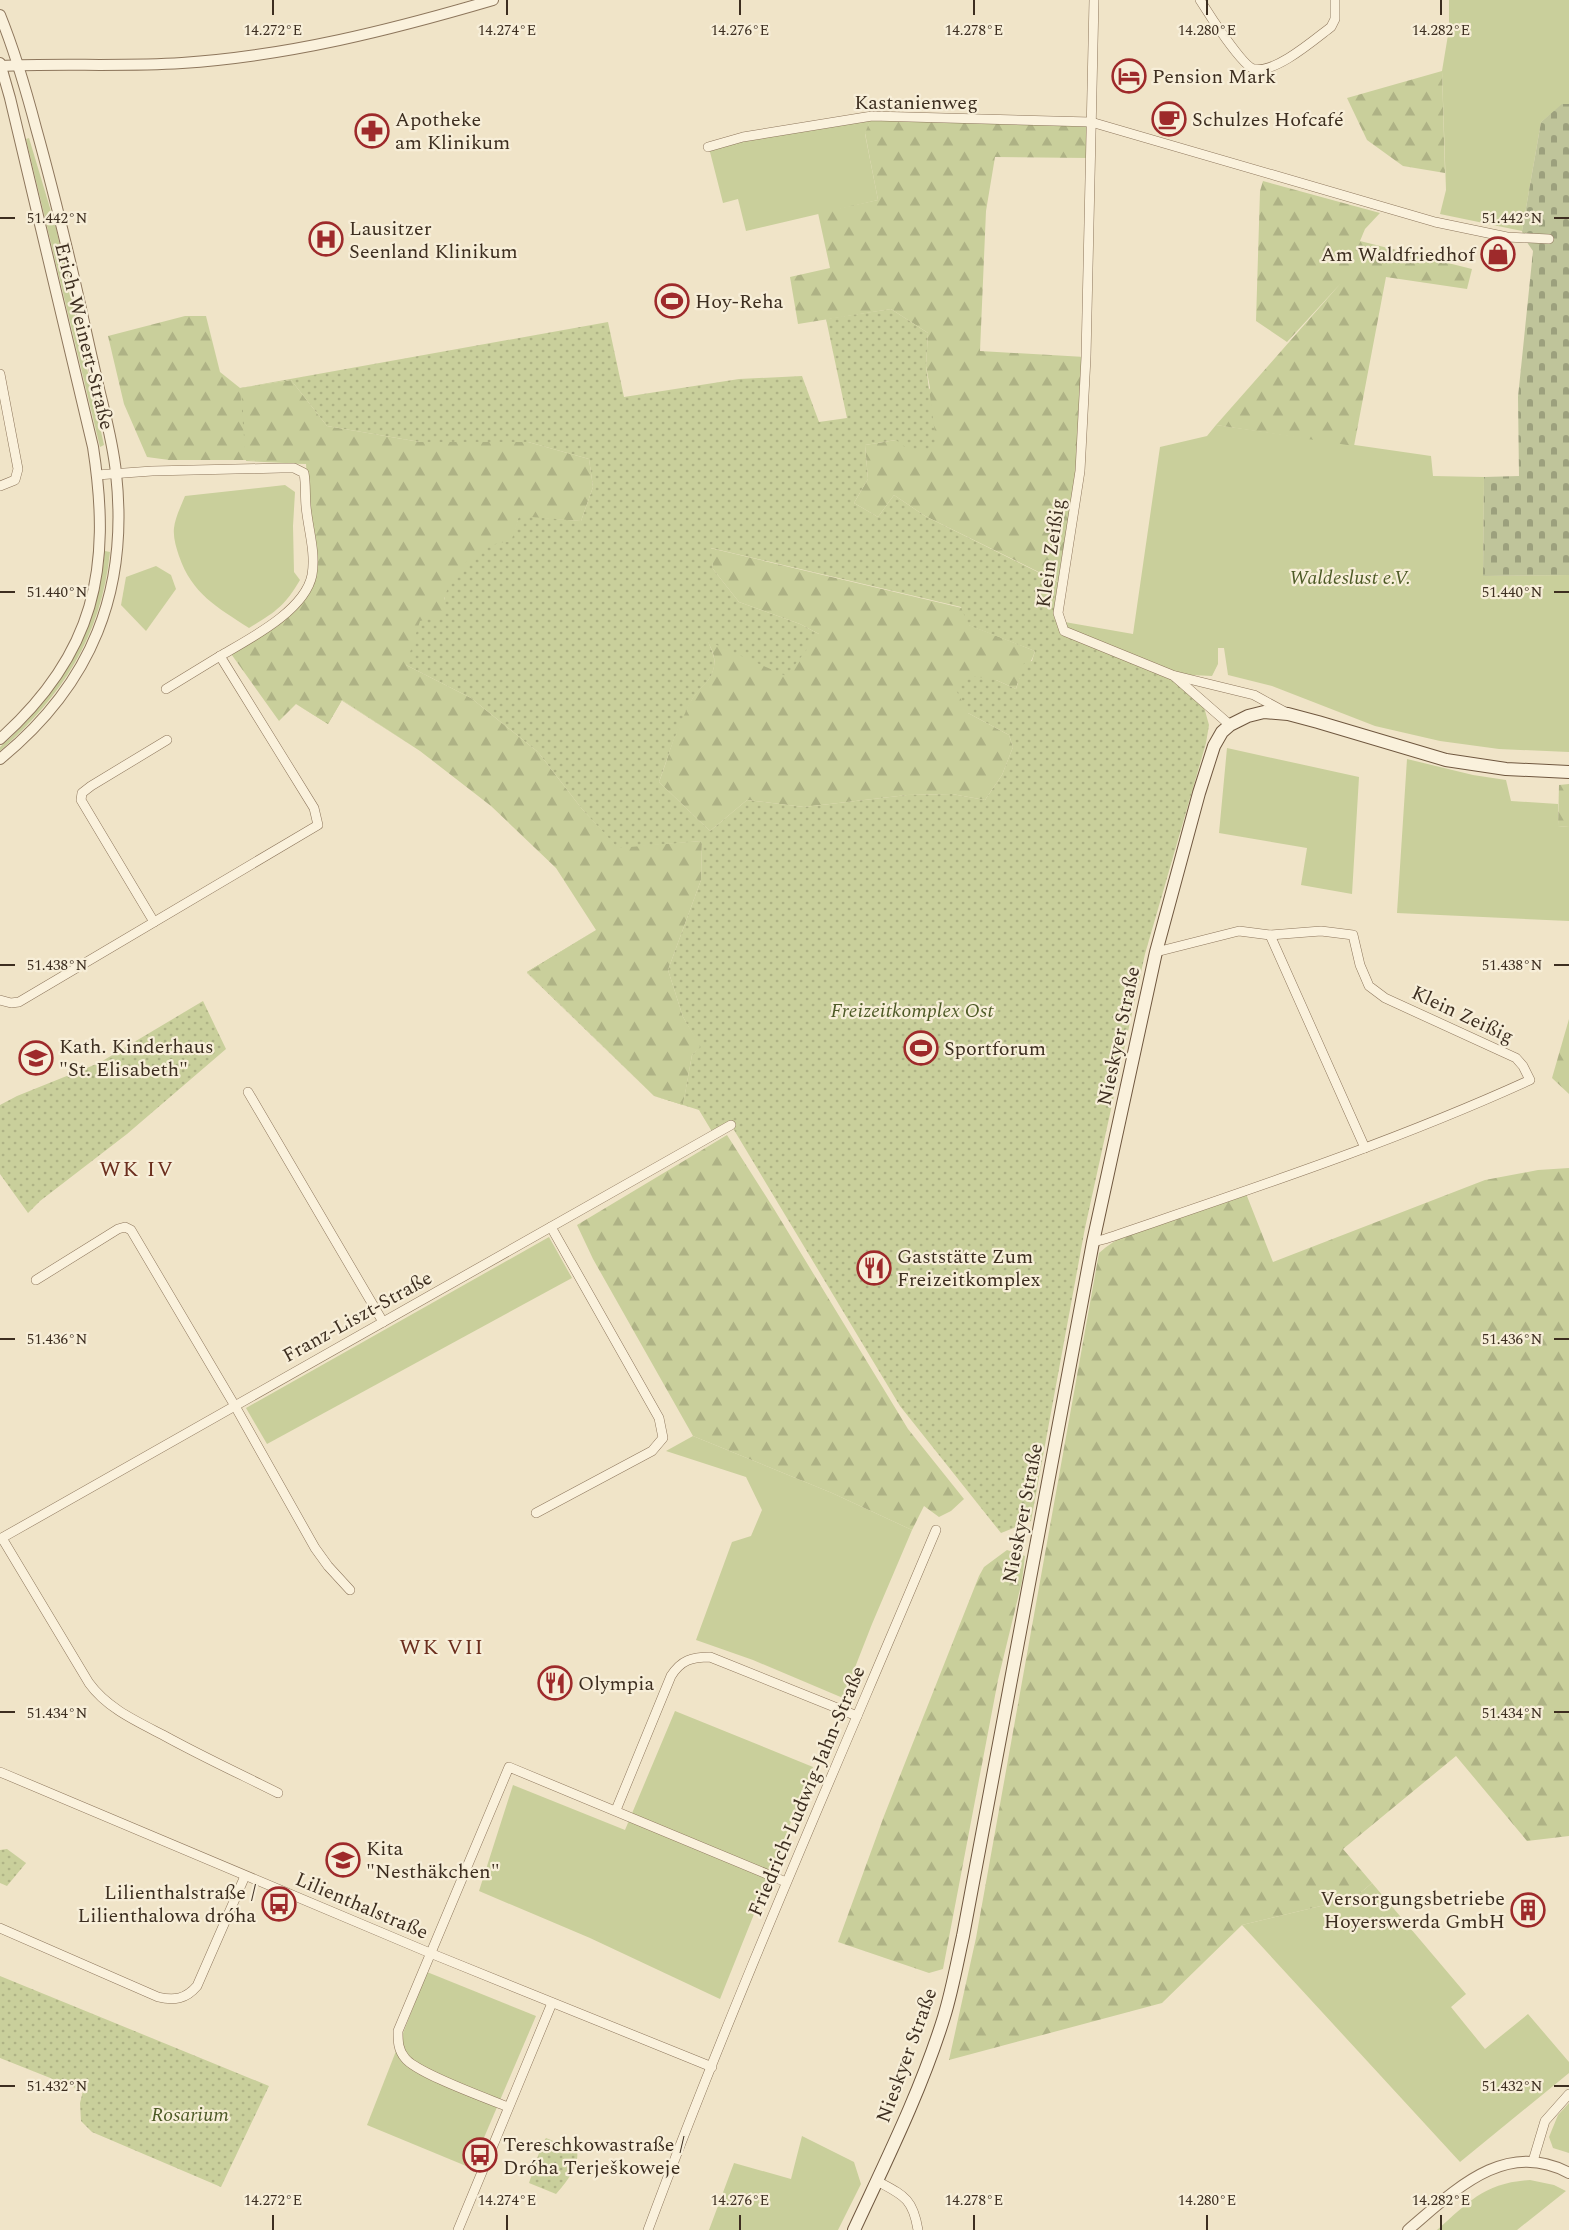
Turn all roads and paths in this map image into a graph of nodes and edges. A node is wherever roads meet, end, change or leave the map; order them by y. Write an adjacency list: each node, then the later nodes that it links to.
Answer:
1 (493, 0): 7 (street)
2 (1094, 0): 8 (street)
3 (1200, 0): 4 (street)
4 (1335, 0)
5 (0, 15): 7 (street, Erich-Weinert-Straße)
6 (0, 65): 7 (street); 13 (street, Erich-Weinert-Straße)
7 (19, 65): 12 (street, Erich-Weinert-Straße)
8 (1091, 122): 9 (street, Kastanienweg); 10 (street); 16 (street, Klein Zeißig)
9 (708, 147)
10 (1549, 239)
11 (0, 374): 14 (street)
12 (116, 473): 13 (street); 15 (street); 22 (street, Erich-Weinert-Straße)
13 (97, 476): 20 (street, Erich-Weinert-Straße)
14 (0, 486)
15 (220, 656): 17 (street); 24 (street)
16 (1172, 675): 18 (street, Klein Zeißig); 19 (street, Klein Zeißig)
17 (166, 689)
18 (1288, 714): 19 (main road); 23 (main road)
19 (1230, 725): 26 (main road, Nieskyer Straße)
20 (0, 739)
21 (167, 740): 24 (street)
22 (0, 759)
23 (1569, 772)
24 (154, 922): 27 (street)
25 (1270, 935): 26 (street, Klein Zeißig); 30 (street); 30 (street, Klein Zeißig)
26 (1156, 952): 32 (main road, Nieskyer Straße)
27 (0, 1000)
28 (248, 1092): 34 (street)
29 (731, 1125): 31 (street, Franz-Liszt-Straße)
30 (1365, 1149): 32 (street, Klein Zeißig)
31 (551, 1227): 34 (street, Franz-Liszt-Straße); 36 (street)
32 (1093, 1242): 54 (main road, Nieskyer Straße)
33 (36, 1280): 35 (street)
34 (382, 1322): 35 (street, Franz-Liszt-Straße)
35 (235, 1406): 38 (street, Franz-Liszt-Straße); 39 (street)
36 (536, 1513)
37 (936, 1530): 40 (street, Friedrich-Ludwig-Jahn-Straße)
38 (1, 1539): 42 (street)
39 (350, 1590)
40 (857, 1716): 43 (street); 45 (street, Friedrich-Ludwig-Jahn-Straße)
41 (0, 1772): 44 (street, Lilienthalstraße)
42 (279, 1793)
43 (616, 1810): 45 (street); 47 (street)
44 (245, 1876): 46 (street); 47 (street, Lilienthalstraße)
45 (786, 1882): 49 (street, Friedrich-Ludwig-Jahn-Straße)
46 (0, 1928)
47 (430, 1953): 48 (street, Lilienthalstraße); 51 (street)
48 (552, 2003): 49 (street, Lilienthalstraße); 51 (street)
49 (712, 2067): 56 (street, Friedrich-Ludwig-Jahn-Straße)
50 (1569, 2094): 52 (street)
51 (508, 2107): 55 (street)
52 (1533, 2161): 53 (street); 59 (street)
53 (1569, 2173)
54 (877, 2181): 57 (main road, Nieskyer Straße); 58 (street)
55 (458, 2230)
56 (648, 2230)
57 (854, 2230)
58 (918, 2230)
59 (1408, 2230)

